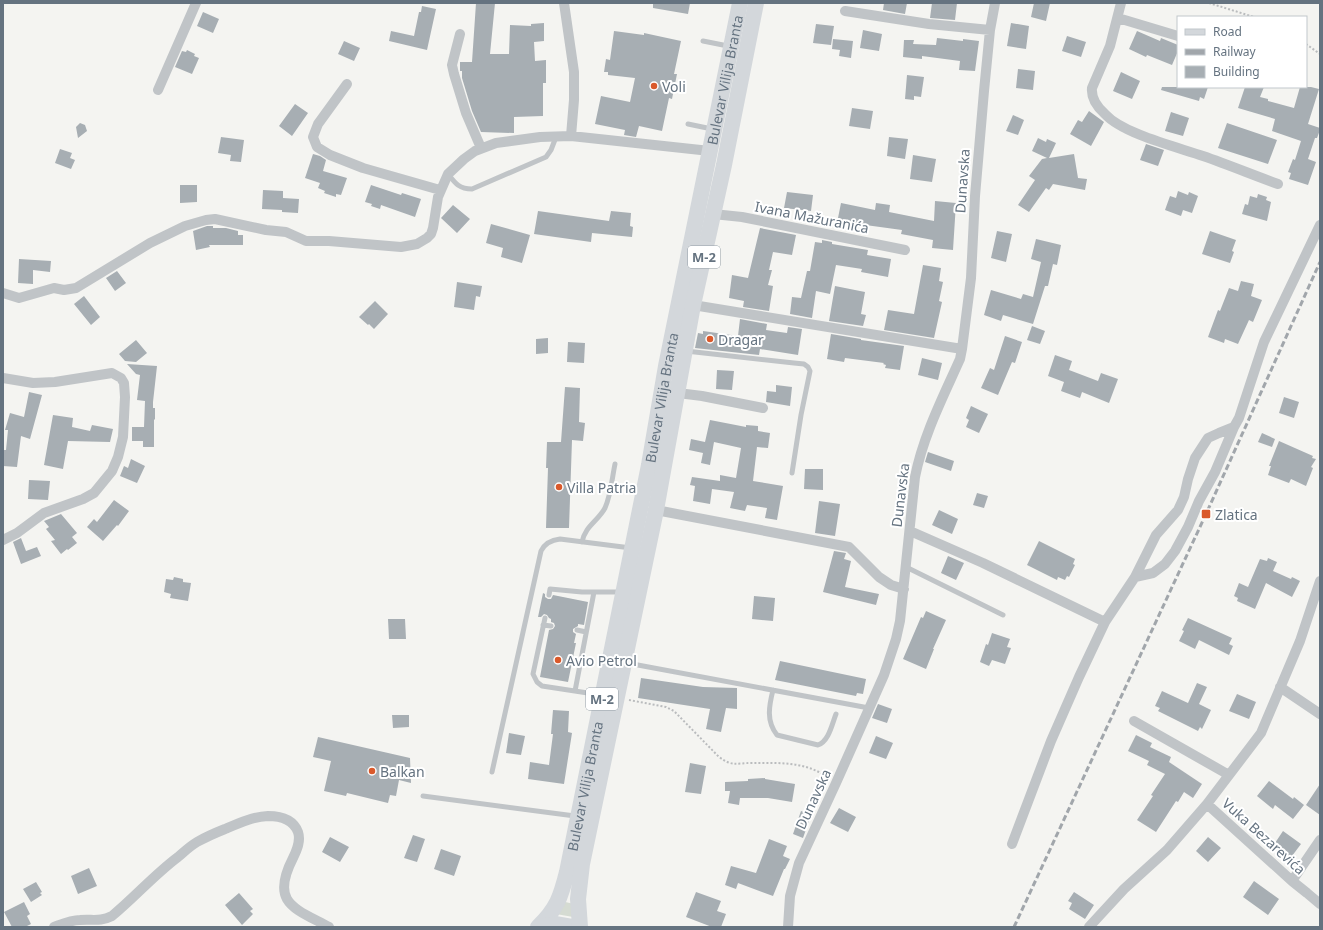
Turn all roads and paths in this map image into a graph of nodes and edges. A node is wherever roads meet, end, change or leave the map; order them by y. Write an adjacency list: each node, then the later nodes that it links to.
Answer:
1 (196, 3): 19 (street)
2 (564, 3): 22 (street)
3 (740, 3): 16 (main road, Bulevar Vilija Branta / M-2)
4 (756, 3): 29 (main road, Bulevar Vilija Branta / M-2)
5 (995, 3): 11 (street, Dunavska)
6 (1122, 3): 10 (street)
7 (1209, 3): 9 (path)
8 (845, 11): 11 (street)
9 (1251, 16)
10 (1118, 18): 13 (street); 27 (street)
11 (990, 30): 34 (street, Dunavska)
12 (460, 34): 24 (street)
13 (1177, 36)
14 (703, 42): 16 (lane)
15 (1307, 45): 17 (path)
16 (731, 47): 21 (main road, Bulevar Vilija Branta / M-2)
17 (1320, 54)
18 (347, 84): 28 (street)
19 (158, 90)
20 (688, 124): 21 (lane)
21 (714, 129): 25 (main road, Bulevar Vilija Branta / M-2)
22 (571, 136): 23 (street); 25 (street)
23 (556, 137): 24 (street); 26 (lane)
24 (481, 148): 26 (street)
25 (710, 151): 46 (main road, Bulevar Vilija Branta / M-2)
26 (448, 174): 28 (street)
27 (1278, 184)
28 (440, 190): 32 (street)
29 (713, 214): 31 (street, Ivana Mažuranića); 33 (main road, Bulevar Vilija Branta / M-2)
30 (1320, 225): 39 (street)
31 (905, 250)
32 (3, 294)
33 (693, 305): 34 (street); 35 (main road, Bulevar Vilija Branta / M-2)
34 (962, 349): 43 (street, Dunavska)
35 (685, 351): 37 (main road, Bulevar Vilija Branta / M-2); 41 (lane)
36 (3, 378): 44 (street)
37 (678, 393): 38 (street); 42 (main road, Bulevar Vilija Branta / M-2)
38 (763, 408)
39 (1234, 427): 48 (street); 48 (street)
40 (615, 464): 45 (lane)
41 (792, 473)
42 (656, 510): 50 (street); 61 (main road, Bulevar Vilija Branta / M-2)
43 (910, 531): 47 (street, Dunavska); 56 (street)
44 (3, 540)
45 (582, 542): 46 (lane); 70 (lane)
46 (632, 549): 52 (main road, Bulevar Vilija Branta / M-2)
47 (906, 567): 50 (street, Dunavska); 54 (lane)
48 (1135, 577): 56 (street)
49 (1319, 584): 62 (street)
50 (904, 589): 66 (street, Dunavska)
51 (594, 592): 52 (lane); 53 (lane); 60 (lane)
52 (623, 592): 65 (main road, Bulevar Vilija Branta / M-2)
53 (549, 594)
54 (1003, 615)
55 (544, 618): 57 (lane)
56 (1105, 622): 77 (street)
57 (543, 625): 58 (lane); 64 (lane)
58 (551, 626)
59 (577, 630): 60 (lane)
60 (586, 632): 64 (lane)
61 (624, 662): 63 (lane); 65 (main road, Bulevar Vilija Branta / M-2)
62 (1280, 687): 68 (street); 71 (street)
63 (773, 690): 66 (lane); 67 (lane)
64 (575, 691): 65 (lane)
65 (609, 696): 72 (path); 75 (main road, Bulevar Vilija Branta / M-2); 84 (main road, Bulevar Vilija Branta / M-2)
66 (869, 708): 72 (street, Dunavska)
67 (836, 714)
68 (1320, 714)
69 (1134, 721): 71 (street)
70 (492, 772)
71 (1229, 775): 74 (street)
72 (836, 783): 85 (street, Dunavska)
73 (424, 796): 75 (lane)
74 (1207, 804): 78 (street, Vuka Bezarevića); 86 (street)
75 (578, 816): 82 (main road, Bulevar Vilija Branta / M-2)
76 (1320, 840): 78 (street)
77 (1012, 844)
78 (1292, 881): 79 (street, Vuka Bezarevića)
79 (1320, 904)
80 (54, 927): 81 (street)
81 (328, 927)
82 (539, 927): 83 (main road, M-2)
83 (572, 927)
84 (580, 927)
85 (788, 927)
86 (1089, 927)

